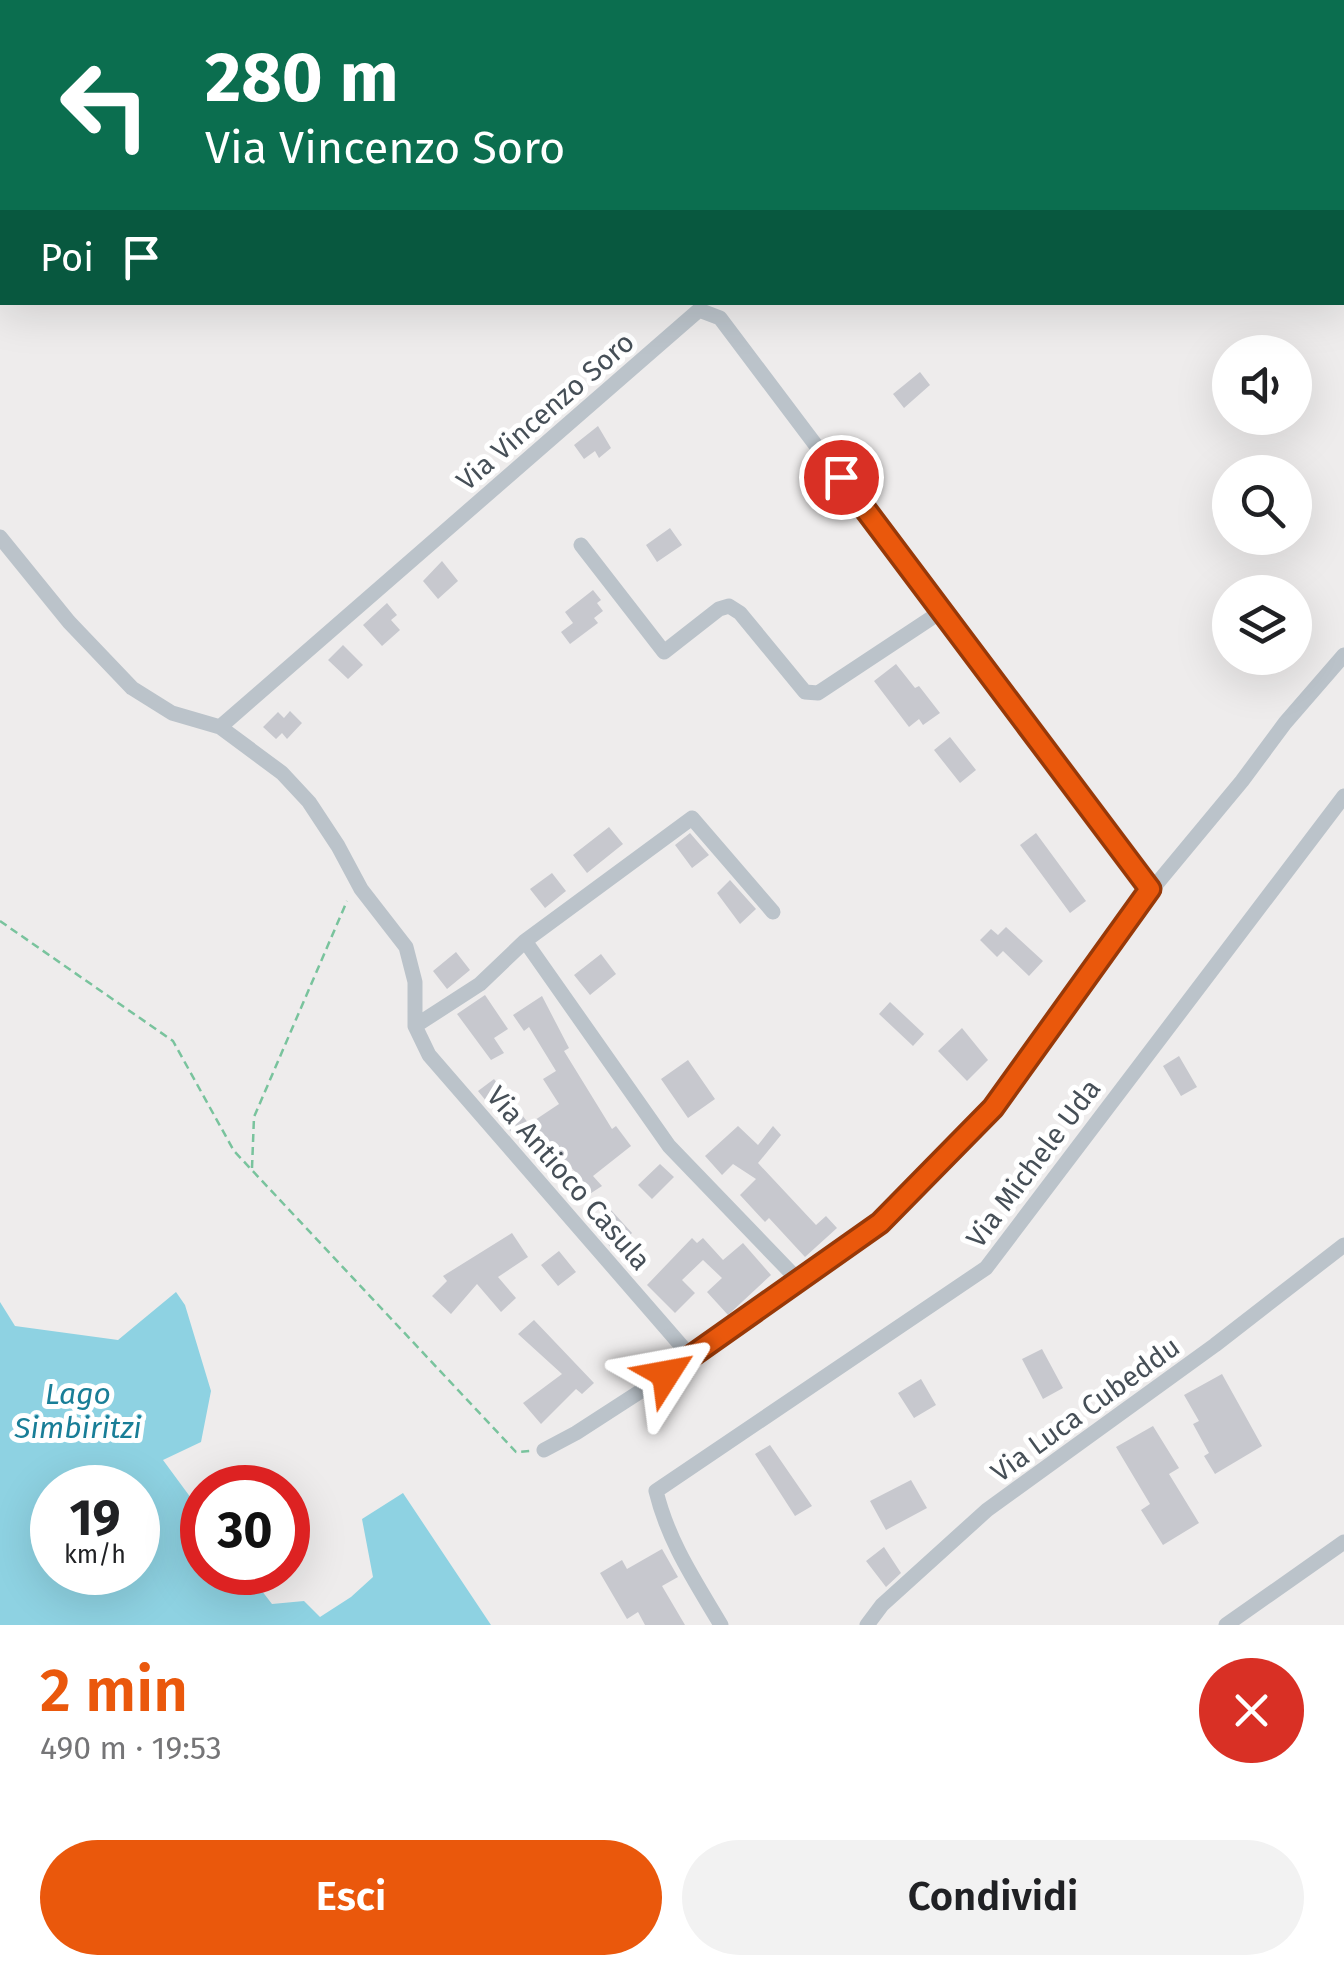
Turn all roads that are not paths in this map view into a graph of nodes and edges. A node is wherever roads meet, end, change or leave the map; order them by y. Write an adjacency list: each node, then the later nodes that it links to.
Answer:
1 (0, 536): 5 (street)
2 (580, 545): 3 (street)
3 (942, 611): 5 (street, Via Vincenzo Soro); 7 (street, Via Vincenzo Soro)
4 (1344, 655): 7 (street)
5 (220, 727): 10 (street)
6 (1344, 796): 16 (street, Via Michele Uda)
7 (1150, 889): 12 (street)
8 (773, 912): 9 (street)
9 (525, 941): 10 (street); 12 (street)
10 (415, 1026): 13 (street, Via Antioco Casula)
11 (1344, 1245): 17 (street, Via Luca Cubeddu)
12 (799, 1281): 13 (street)
13 (692, 1358): 14 (street)
14 (544, 1450)
15 (1344, 1542): 18 (street)
16 (722, 1625)
17 (867, 1625)
18 (1226, 1625)

